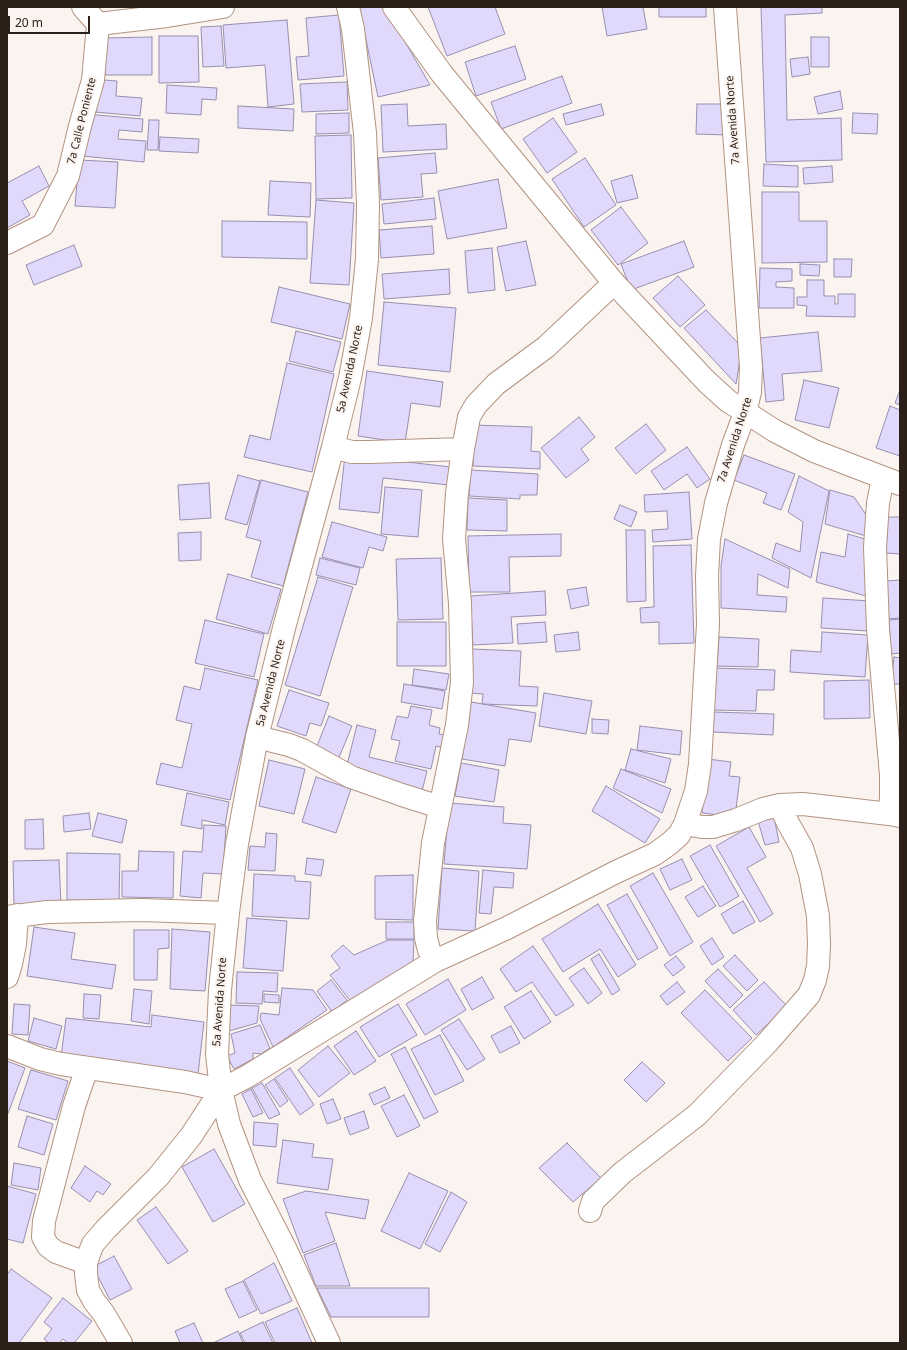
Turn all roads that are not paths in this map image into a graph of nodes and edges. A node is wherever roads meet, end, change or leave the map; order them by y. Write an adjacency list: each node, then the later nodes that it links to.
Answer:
1 (83, 7): 6 (street)
2 (223, 7): 6 (street)
3 (348, 7): 10 (street, 5a Avenida Norte)
4 (394, 7): 8 (street)
5 (725, 7): 9 (street, 7a Avenida Norte)
6 (98, 24): 7 (street, 7a Calle Poniente)
7 (7, 243)
8 (614, 283): 9 (street); 11 (street)
9 (745, 413): 12 (street); 17 (street, 7a Avenida Norte)
10 (333, 447): 11 (street); 13 (street, 5a Avenida Norte)
11 (462, 449): 15 (street)
12 (892, 481): 16 (street)
13 (257, 737): 15 (street); 18 (street, 5a Avenida Norte)
14 (780, 805): 16 (street); 17 (street); 25 (street)
15 (440, 807): 20 (street)
16 (894, 815)
17 (685, 824): 20 (street, 7a Avenida Norte)
18 (228, 913): 19 (street); 24 (street, 5a Avenida Norte)
19 (12, 916): 21 (street)
20 (435, 961): 24 (street, 7a Avenida Norte)
21 (7, 977)
22 (7, 1046): 23 (street)
23 (87, 1068): 24 (street); 26 (street)
24 (221, 1090): 26 (street); 28 (street, 5a Avenida Norte)
25 (590, 1211)
26 (86, 1263): 27 (street)
27 (120, 1343)
28 (329, 1343)

